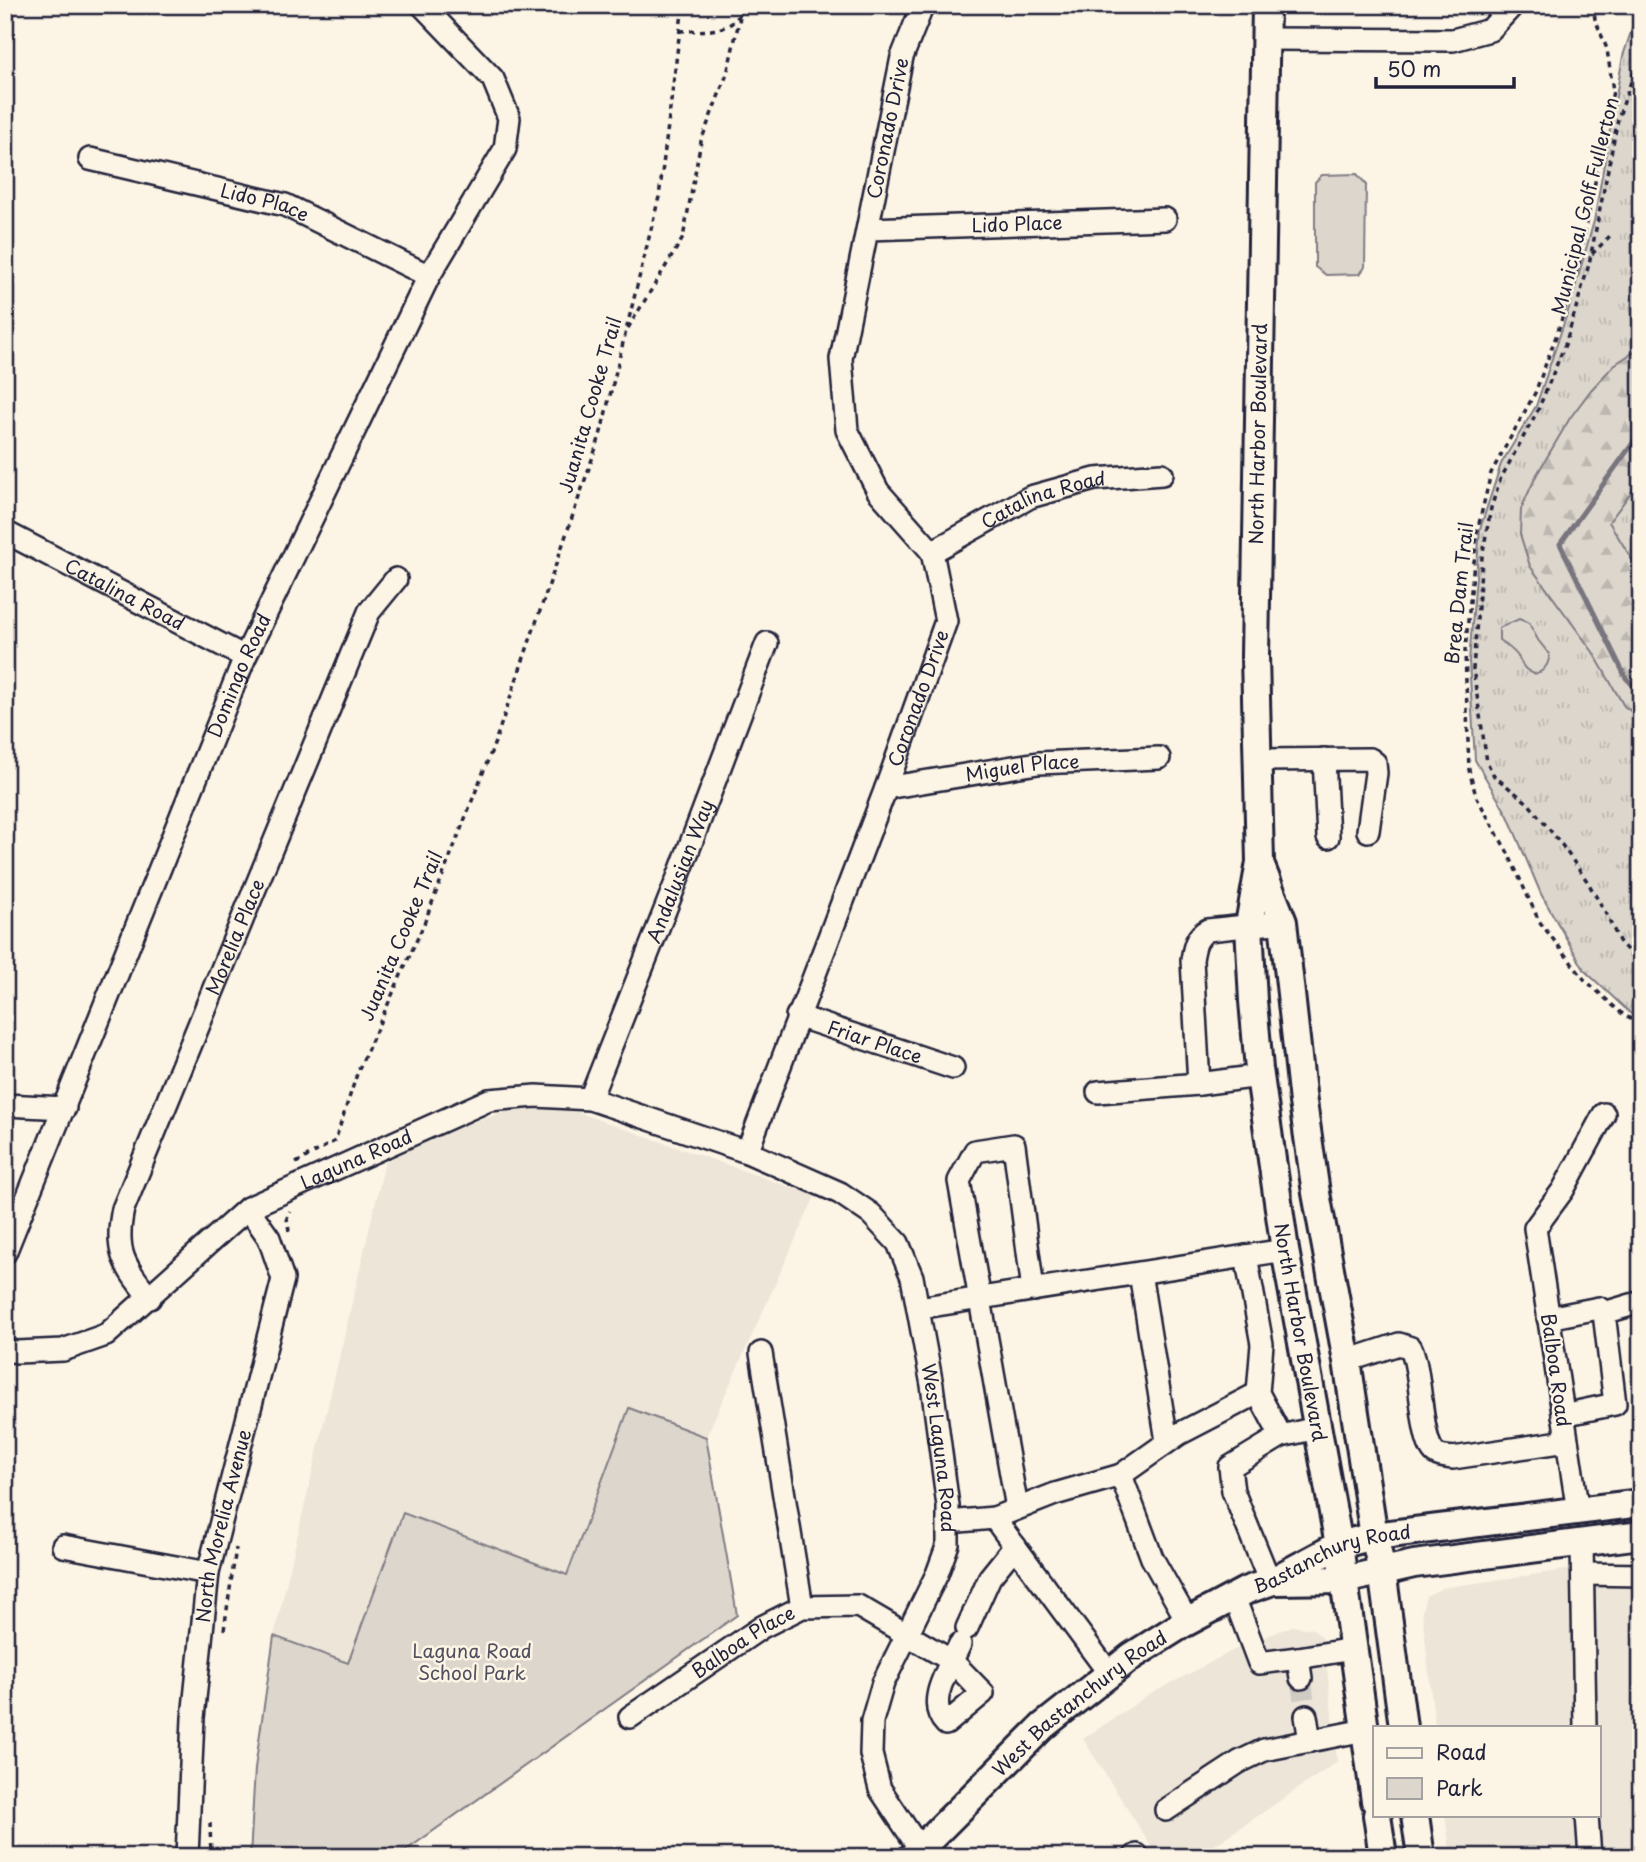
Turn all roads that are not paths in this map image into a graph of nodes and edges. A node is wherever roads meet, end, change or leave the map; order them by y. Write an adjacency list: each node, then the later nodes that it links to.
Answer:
1 (422, 5): 9 (street, Domingo Road)
2 (923, 5): 8 (street, Coronado Drive)
3 (1266, 5): 5 (main road, North Harbor Boulevard)
4 (1513, 5): 5 (street)
5 (1265, 39): 18 (main road, North Harbor Boulevard)
6 (90, 159): 9 (street, Lido Place)
7 (1165, 219): 8 (street, Lido Place)
8 (868, 229): 12 (street, Coronado Drive)
9 (429, 276): 15 (street, Domingo Road)
10 (1162, 474): 12 (street, Catalina Road)
11 (5, 531): 15 (street, Catalina Road)
12 (932, 552): 19 (street, Coronado Drive)
13 (397, 579): 41 (street, Morelia Place)
14 (766, 643): 30 (street, Andalusian Way)
15 (245, 657): 32 (street, Domingo Road)
16 (1159, 758): 19 (street, Miguel Place)
17 (1324, 759): 18 (street); 20 (street); 21 (street)
18 (1257, 760): 22 (main road, North Harbor Boulevard)
19 (886, 788): 25 (street, Coronado Drive)
20 (1368, 831)
21 (1328, 836)
22 (1260, 862): 23 (main road, North Harbor Boulevard); 24 (main road, North Harbor Boulevard)
23 (1283, 922): 24 (street); 49 (main road, North Harbor Boulevard)
24 (1249, 925): 27 (main road, North Harbor Boulevard); 28 (street)
25 (797, 1016): 26 (street, Friar Place); 34 (street, Coronado Drive)
26 (953, 1068)
27 (1260, 1076): 28 (street); 36 (main road, North Harbor Boulevard)
28 (1199, 1084): 29 (street)
29 (1098, 1092)
30 (590, 1099): 34 (street, Laguna Road); 35 (street, Laguna Road)
31 (5, 1105): 32 (street)
32 (65, 1108): 37 (street, Domingo Road)
33 (1604, 1114): 46 (street, Balboa Road)
34 (747, 1152): 44 (street, West Laguna Road)
35 (248, 1208): 41 (street, Laguna Road); 69 (street, North Morelia Avenue)
36 (1285, 1251): 38 (street); 52 (main road, North Harbor Boulevard)
37 (5, 1253)
38 (1246, 1256): 39 (street); 50 (street)
39 (1140, 1273): 40 (street); 54 (street)
40 (1033, 1290): 42 (street); 42 (street)
41 (150, 1298): 47 (street, Laguna Road)
42 (978, 1298): 44 (street); 58 (street)
43 (1641, 1302): 45 (street)
44 (918, 1308): 61 (street, West Laguna Road)
45 (1604, 1313): 46 (street); 51 (street)
46 (1548, 1318): 51 (street, Balboa Road)
47 (5, 1350)
48 (761, 1353): 75 (street)
49 (1347, 1361): 55 (street); 63 (main road, North Harbor Boulevard)
50 (1258, 1393): 53 (street); 54 (street)
51 (1563, 1415): 55 (street, Balboa Road)
52 (1317, 1428): 53 (street); 65 (main road, North Harbor Boulevard)
53 (1281, 1436): 73 (street)
54 (1167, 1441): 56 (street)
55 (1567, 1441): 59 (street, Balboa Road)
56 (1121, 1475): 58 (street); 76 (street)
57 (1641, 1503): 59 (main road, Bastanchury Road)
58 (1017, 1508): 60 (street)
59 (1578, 1512): 63 (main road, Bastanchury Road)
60 (994, 1518): 61 (street); 67 (street)
61 (948, 1522): 77 (street, West Laguna Road)
62 (1641, 1535): 64 (main road, Bastanchury Road)
63 (1374, 1536): 65 (main road, Bastanchury Road); 68 (main road, North Harbor Boulevard)
64 (1582, 1544): 68 (main road, Bastanchury Road); 70 (street)
65 (1339, 1545): 72 (main road, North Harbor Boulevard); 73 (main road, Bastanchury Road)
66 (63, 1546): 69 (street)
67 (1015, 1546): 77 (street, Balboa Place); 79 (street)
68 (1382, 1570): 72 (main road, Bastanchury Road); 82 (main road, North Harbor Boulevard)
69 (208, 1573): 92 (street, North Morelia Avenue)
70 (1583, 1574): 71 (street); 83 (street)
71 (1641, 1575)
72 (1344, 1580): 73 (main road, Bastanchury Road); 78 (main road, North Harbor Boulevard)
73 (1270, 1582): 74 (main road, West Bastanchury Road)
74 (1234, 1597): 76 (main road, West Bastanchury Road); 78 (street)
75 (802, 1607): 77 (street, Balboa Place); 80 (street, Balboa Place)
76 (1188, 1622): 79 (main road, West Bastanchury Road)
77 (906, 1633): 91 (street, West Laguna Road)
78 (1353, 1649): 84 (main road, North Harbor Boulevard)
79 (1109, 1673): 91 (main road, West Bastanchury Road)
80 (631, 1717)
81 (1306, 1717): 85 (street)
82 (1403, 1726)
83 (1585, 1726)
84 (1365, 1730): 85 (street); 86 (main road, North Harbor Boulevard)
85 (1310, 1741): 87 (street)
86 (1373, 1787)
87 (1166, 1810)
88 (1377, 1816): 93 (main road)
89 (1415, 1816): 94 (main road)
90 (1587, 1816): 95 (street)
91 (918, 1855)
92 (187, 1857)
93 (1383, 1857)
94 (1421, 1857)
95 (1590, 1857)

